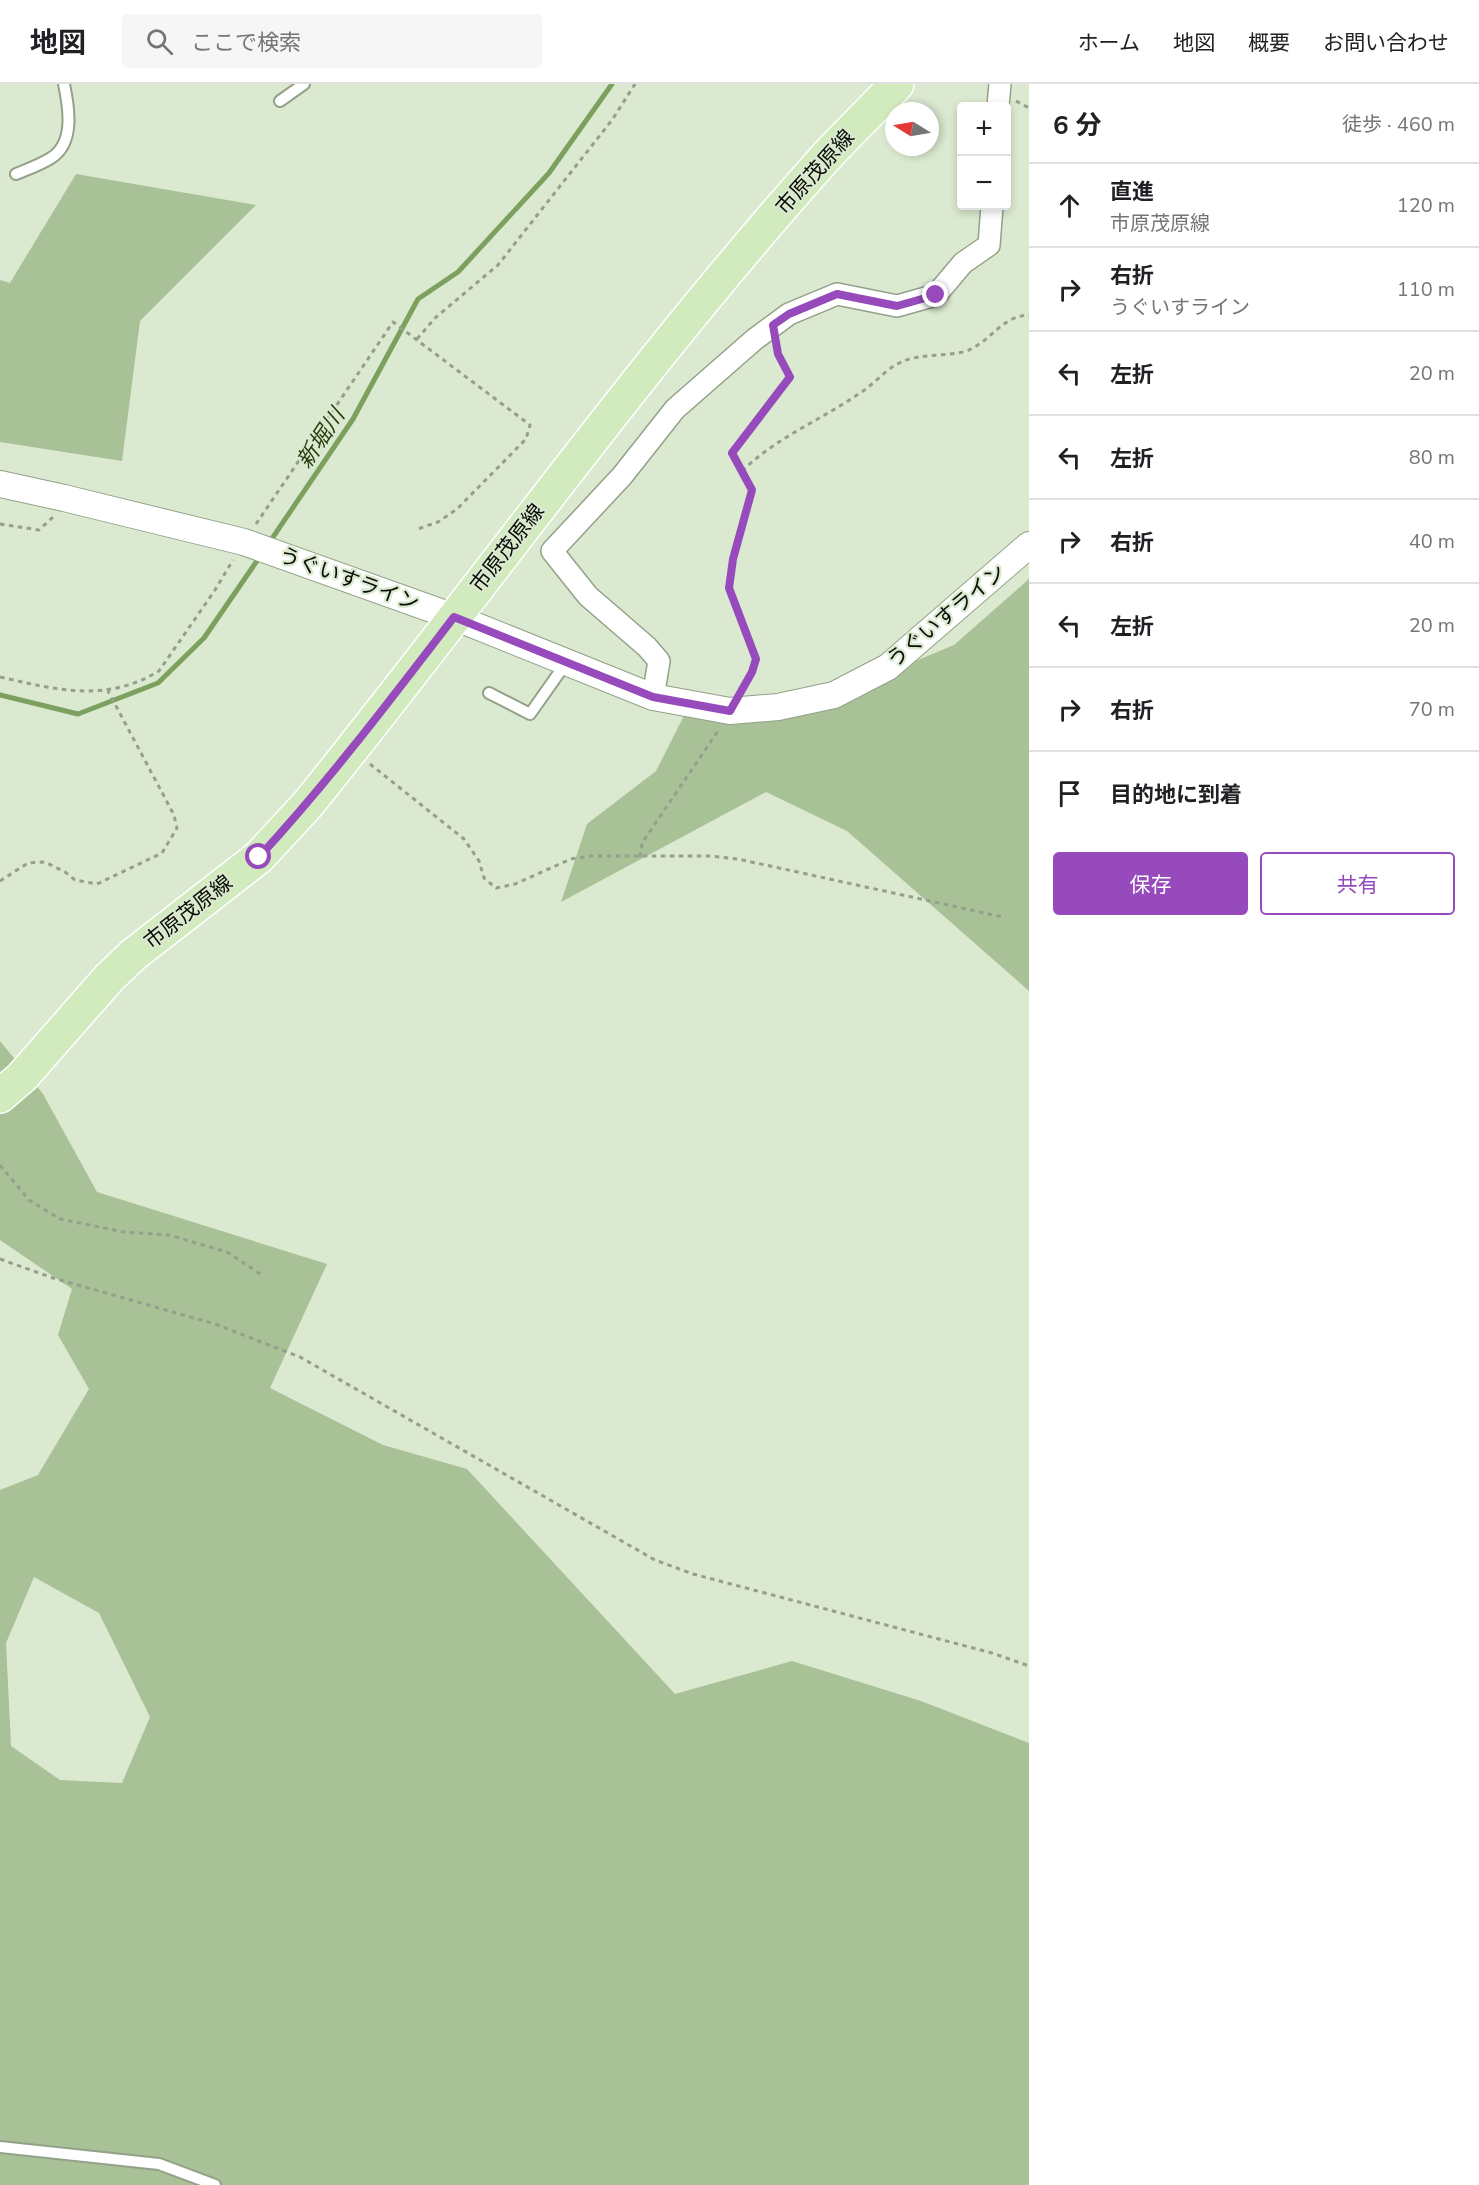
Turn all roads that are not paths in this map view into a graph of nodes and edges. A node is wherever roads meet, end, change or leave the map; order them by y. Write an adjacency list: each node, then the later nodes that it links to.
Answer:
1 (64, 84): 7 (lane)
2 (304, 84): 5 (lane)
3 (897, 84): 11 (main road, 市原茂原線)
4 (1000, 84): 6 (street)
5 (280, 101)
6 (998, 102)
7 (16, 174)
8 (992, 210): 14 (street)
9 (0, 484): 11 (street, うぐいすライン)
10 (1029, 545): 14 (street, うぐいすライン)
11 (454, 617): 12 (street, うぐいすライン); 15 (main road, 市原茂原線)
12 (566, 663): 13 (lane); 14 (street, うぐいすライン)
13 (489, 693)
14 (653, 697)
15 (0, 1096)
16 (0, 2147): 17 (lane)
17 (215, 2185)

